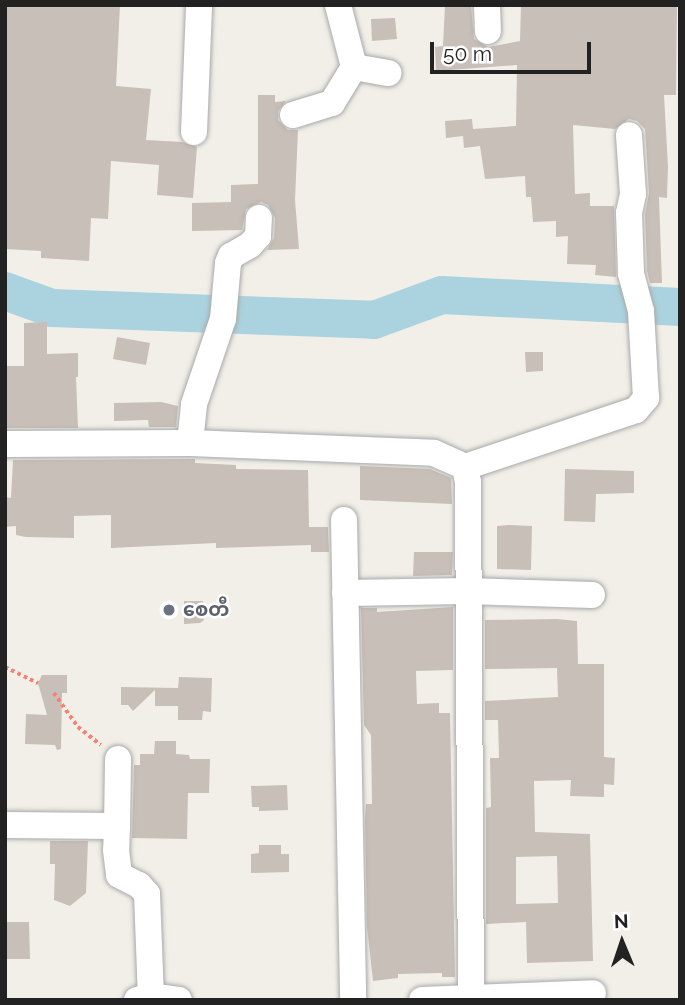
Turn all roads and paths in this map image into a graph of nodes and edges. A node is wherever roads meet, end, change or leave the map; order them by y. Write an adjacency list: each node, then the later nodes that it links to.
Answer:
1 (199, 5): 6 (street)
2 (338, 5): 3 (street)
3 (354, 67): 4 (street); 5 (street)
4 (388, 73)
5 (293, 115)
6 (194, 132)
7 (629, 135): 11 (street)
8 (259, 218): 9 (street)
9 (190, 443): 10 (street); 11 (street)
10 (5, 444)
11 (465, 467): 13 (street)
12 (344, 520): 14 (street)
13 (467, 591): 14 (street); 15 (street); 25 (street)
14 (345, 593): 28 (street)
15 (592, 595)
16 (5, 667): 17 (path)
17 (38, 683)
18 (54, 693): 19 (path)
19 (78, 727)
20 (118, 759): 22 (street)
21 (5, 825): 22 (street)
22 (117, 826): 24 (street)
23 (593, 993): 26 (street)
24 (144, 998): 27 (street)
25 (471, 998): 26 (street); 29 (street)
26 (501, 999)
27 (178, 1000)
28 (353, 1000)
29 (422, 1000)

